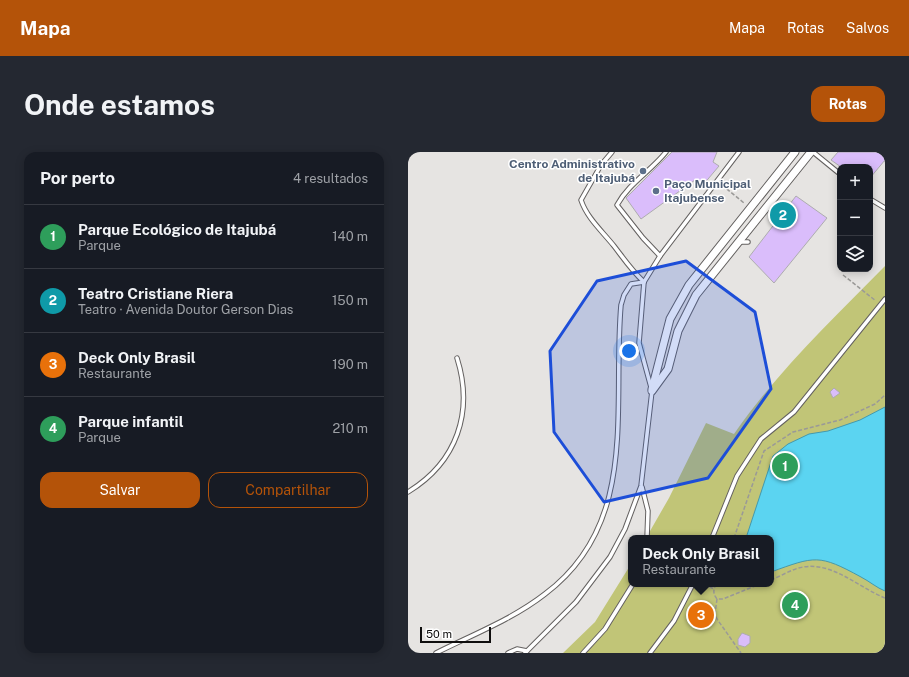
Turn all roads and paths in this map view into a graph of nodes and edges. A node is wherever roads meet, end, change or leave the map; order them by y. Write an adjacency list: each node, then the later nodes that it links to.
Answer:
1 (612, 152): 15 (lane)
2 (666, 152): 13 (lane)
3 (739, 152): 7 (lane)
4 (795, 152): 9 (street)
5 (812, 152): 6 (lane); 12 (street)
6 (837, 172)
7 (717, 180): 9 (path); 13 (lane)
8 (872, 200): 10 (lane)
9 (750, 208): 19 (street)
10 (885, 208)
11 (748, 242): 12 (lane)
12 (738, 243): 19 (street)
13 (660, 256): 15 (lane)
14 (843, 275): 17 (path)
15 (644, 282): 19 (lane); 35 (lane)
16 (885, 299): 17 (lane)
17 (880, 304): 24 (lane)
18 (457, 358): 22 (lane)
19 (652, 391): 21 (lane)
20 (885, 396): 25 (path)
21 (641, 486): 23 (lane); 34 (lane)
22 (408, 492)
23 (647, 535)
24 (713, 535)
25 (735, 535)
26 (774, 579): 32 (path)
27 (631, 587): 37 (lane)
28 (691, 587): 38 (lane)
29 (710, 587): 31 (path)
30 (753, 587): 33 (path)
31 (714, 589): 33 (path)
32 (885, 598)
33 (718, 599): 39 (path)
34 (526, 652): 36 (lane)
35 (436, 653)
36 (508, 653)
37 (584, 653)
38 (650, 653)
39 (741, 653)

